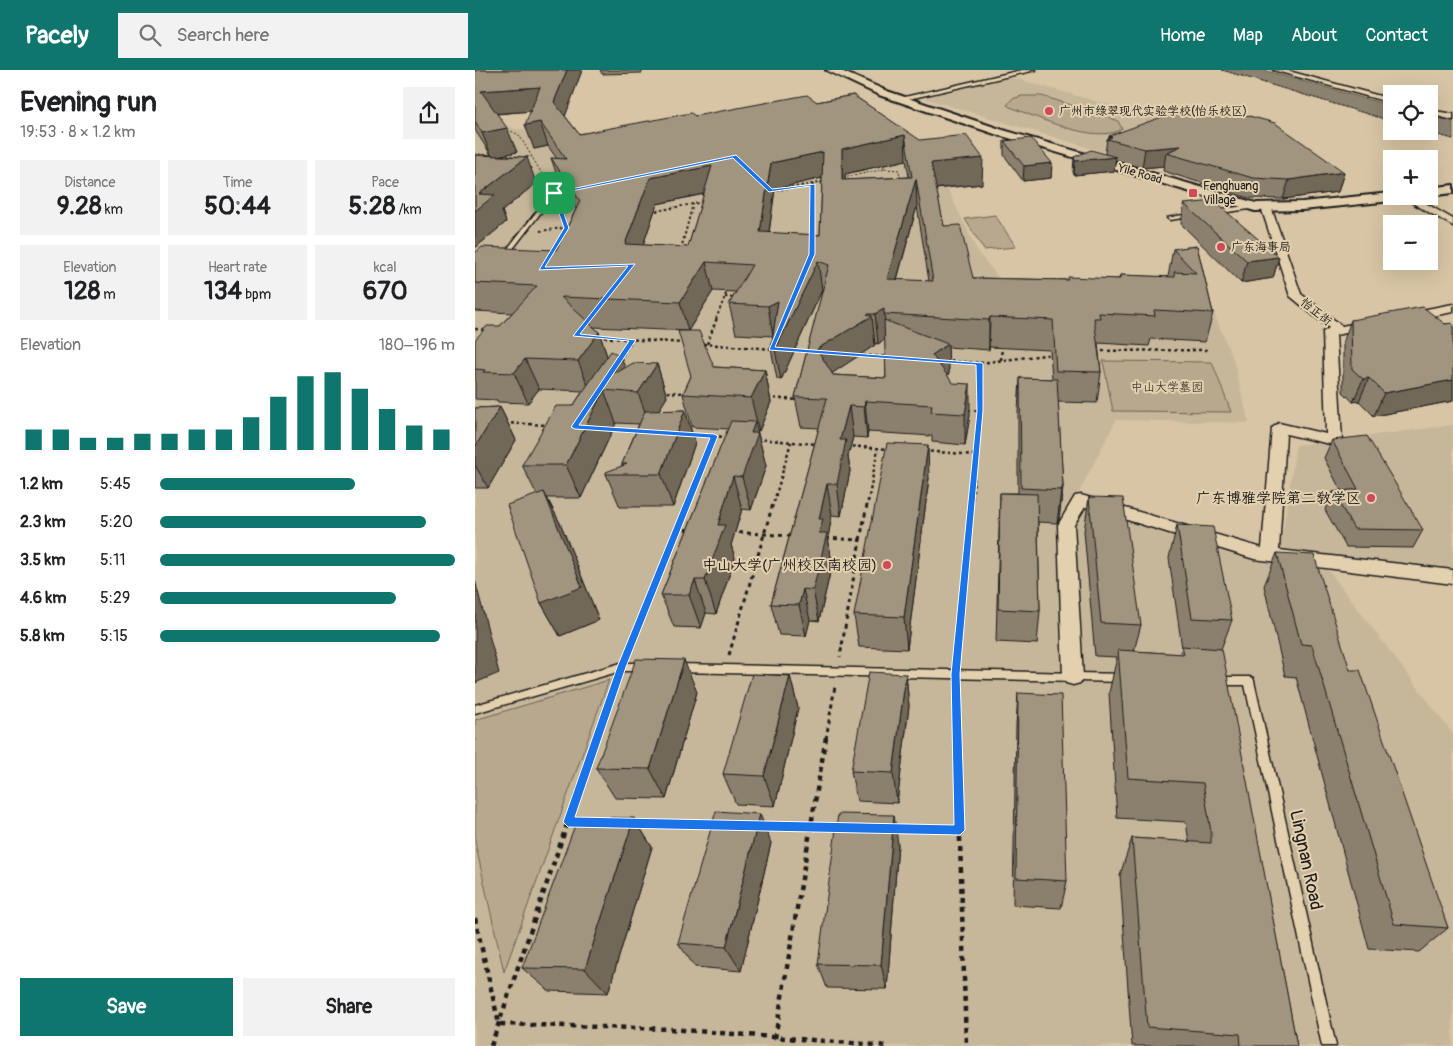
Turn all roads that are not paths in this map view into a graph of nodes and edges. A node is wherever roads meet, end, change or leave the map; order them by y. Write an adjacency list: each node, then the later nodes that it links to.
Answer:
1 (831, 70): 4 (street, Yile Road)
2 (1032, 70): 4 (street)
3 (1277, 70): 5 (street)
4 (900, 99): 13 (street, Yile Road)
5 (1383, 99)
6 (1438, 114): 7 (street)
7 (1453, 116)
8 (1453, 189): 9 (street)
9 (1438, 191)
10 (554, 193): 18 (lane)
11 (1383, 198): 13 (street, Yile Road)
12 (1420, 205): 17 (street)
13 (1261, 207): 14 (lane); 20 (street, 怡正街)
14 (1208, 213)
15 (1198, 214): 16 (lane)
16 (1170, 218)
17 (1453, 223)
18 (496, 266)
19 (1453, 308): 20 (street)
20 (1339, 330): 21 (street)
21 (1270, 555): 22 (street); 23 (street)
22 (1453, 577)
23 (1073, 677): 24 (lane); 26 (lane)
24 (1132, 679)
25 (1210, 680): 27 (lane, Lingnan Road)
26 (475, 709)
27 (1329, 1046)

